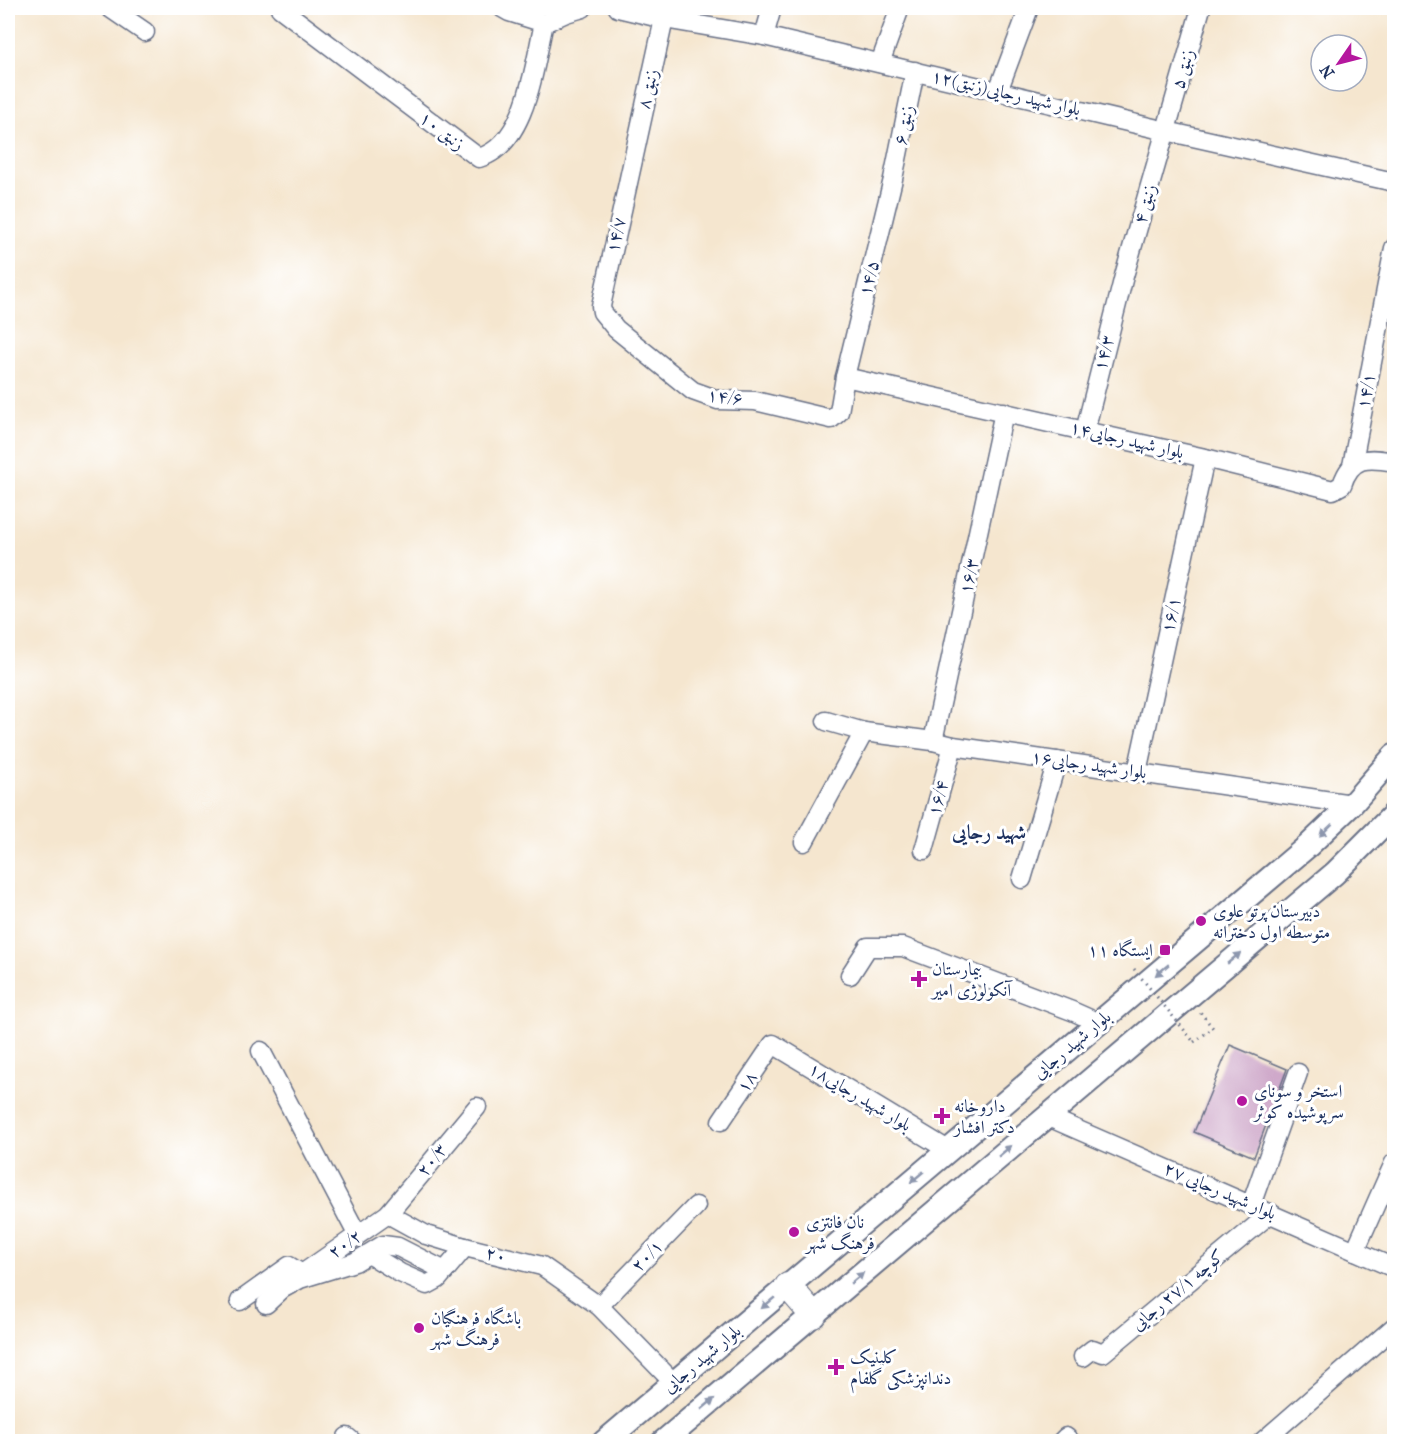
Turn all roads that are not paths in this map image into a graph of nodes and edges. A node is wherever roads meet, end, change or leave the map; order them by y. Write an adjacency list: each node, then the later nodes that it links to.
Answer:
1 (110, 8): 12 (street)
2 (280, 8): 11 (street, زنبق ۱۰)
3 (502, 8): 11 (street)
4 (583, 8): 11 (street)
5 (772, 8): 13 (street)
6 (900, 8): 14 (street)
7 (1029, 8): 16 (street)
8 (1201, 8): 17 (street, زنبق ۵)
9 (629, 9): 10 (street, ۱۲بلوار شهید رجایی(زنبق))
10 (664, 20): 13 (street, ۱۲بلوار شهید رجایی(زنبق)); 18 (street, زنبق ۸)
11 (544, 24)
12 (145, 32)
13 (764, 36): 14 (street, ۱۲بلوار شهید رجایی(زنبق))
14 (880, 63): 15 (street, ۱۲بلوار شهید رجایی(زنبق))
15 (915, 71): 16 (street, ۱۲بلوار شهید رجایی(زنبق)); 20 (street, زنبق ۶)
16 (998, 90): 17 (street, ۱۲بلوار شهید رجایی(زنبق))
17 (1166, 131): 19 (street, ۱۲بلوار شهید رجایی(زنبق)); 22 (street, زنبق ۴)
18 (633, 158): 23 (street, ۱۴/۷)
19 (1393, 178)
20 (893, 179): 24 (street, ۱۴/۵)
21 (1395, 248): 29 (street, ۱۴/۱)
22 (1124, 276): 26 (street, ۱۴/۳)
23 (602, 312): 24 (street, ۱۴/۶)
24 (845, 377): 25 (street, بلوار شهید رجایی۱۴)
25 (1004, 412): 26 (street, بلوار شهید رجایی۱۴); 32 (street, ۱۶/۳)
26 (1085, 431): 27 (street, بلوار شهید رجایی۱۴)
27 (1205, 458): 29 (street, بلوار شهید رجایی۱۴); 36 (street, ۱۶/۱)
28 (1395, 462): 29 (street)
29 (1352, 466)
30 (826, 721): 31 (street, بلوار شهید رجایی۱۶)
31 (864, 732): 32 (street, بلوار شهید رجایی۱۶); 39 (street)
32 (933, 741): 33 (street, بلوار شهید رجایی۱۶)
33 (953, 746): 35 (street, بلوار شهید رجایی۱۶); 40 (street, ۱۶/۴)
34 (1395, 756): 37 (main road, بلوار شهید رجایی)
35 (1057, 761): 36 (street, بلوار شهید رجایی۱۶); 41 (street)
36 (1137, 772): 37 (street, بلوار شهید رجایی۱۶)
37 (1352, 804): 43 (main road, بلوار شهید رجایی, one-way to 43)
38 (1395, 814): 48 (main road, one-way to 38)
39 (804, 842)
40 (924, 850)
41 (1022, 879)
42 (850, 975): 43 (street)
43 (1099, 1023): 50 (main road, بلوار شهید رجایی)
44 (773, 1044): 49 (street, ۱۸); 50 (street, بلوار شهید رجایی۱۸)
45 (261, 1051): 56 (street)
46 (1298, 1073): 52 (street)
47 (477, 1107): 55 (street, ۲۰/۳)
48 (1046, 1116): 52 (street, ۲۷ بلوار شهید رجایی); 64 (main road, one-way to 48)
49 (721, 1120)
50 (948, 1150): 60 (main road, بلوار شهید رجایی, one-way to 60)
51 (1395, 1163): 58 (street)
52 (1251, 1204): 54 (street, ۲۷ بلوار شهید رجایی)
53 (696, 1206): 63 (street, ۲۰/۱)
54 (1271, 1213): 58 (street, ۲۷ بلوار شهید رجایی); 66 (street, کوچه ۲۷/۱ رجایی)
55 (388, 1214): 56 (street, ۲۰/۲); 57 (street, ۲۰)
56 (357, 1234): 61 (street, ۲۰/۲)
57 (465, 1247): 62 (street); 63 (street, ۲۰)
58 (1355, 1251): 59 (street, ۲۷ بلوار شهید رجایی)
59 (1395, 1268)
60 (788, 1286): 64 (highway); 67 (main road, بلوار شهید رجایی, one-way to 67)
61 (240, 1301)
62 (266, 1304)
63 (599, 1306): 67 (street, ۲۰)
64 (813, 1315): 69 (main road, one-way to 64)
65 (1395, 1327): 70 (street)
66 (1083, 1357)
67 (674, 1383): 68 (main road, بلوار شهید رجایی)
68 (604, 1442)
69 (663, 1442)
70 (1262, 1442)

